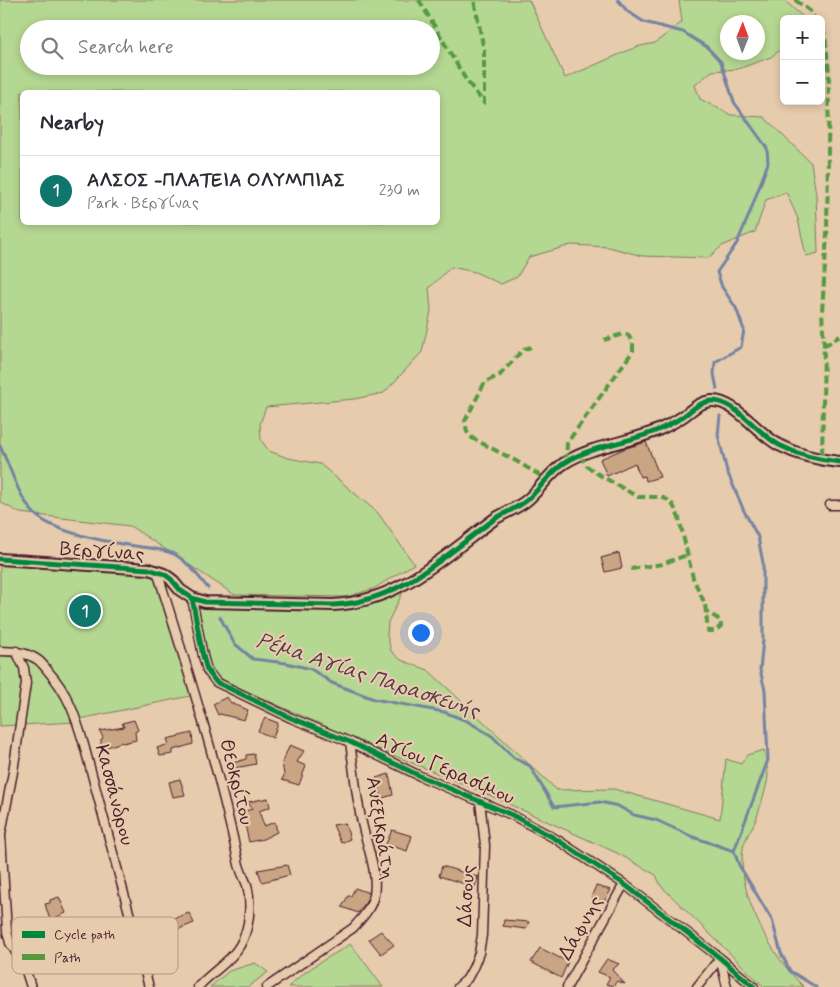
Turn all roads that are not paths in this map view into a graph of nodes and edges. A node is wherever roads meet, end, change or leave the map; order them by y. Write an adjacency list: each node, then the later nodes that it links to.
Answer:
1 (840, 462): 6 (street)
2 (830, 505): 3 (street)
3 (840, 505)
4 (0, 559): 5 (street, Βεργίνας)
5 (157, 571): 6 (street, Βεργίνας); 20 (street, Θεοκρίτου)
6 (192, 598): 9 (street, Αγίου Γερασίμου)
7 (0, 651): 8 (street, Κασσάνδρου)
8 (16, 651): 11 (street); 13 (street, Κασσάνδρου)
9 (350, 742): 10 (street, Αγίου Γερασίμου); 21 (street, Ανεξικράτη)
10 (480, 801): 12 (street, Αγίου Γερασίμου); 22 (street, Δάσους)
11 (1, 837): 14 (street)
12 (624, 884): 15 (street, Αγίου Γερασίμου); 23 (street, Δάφνης)
13 (130, 917)
14 (12, 946)
15 (720, 958): 24 (street); 25 (street); 26 (street, Αγίου Γερασίμου)
16 (27, 974): 18 (street)
17 (145, 974): 19 (street, Κασσάνδρου)
18 (31, 987)
19 (149, 987)
20 (198, 987)
21 (267, 987)
22 (458, 987)
23 (567, 987)
24 (697, 987)
25 (727, 987)
26 (754, 987)

